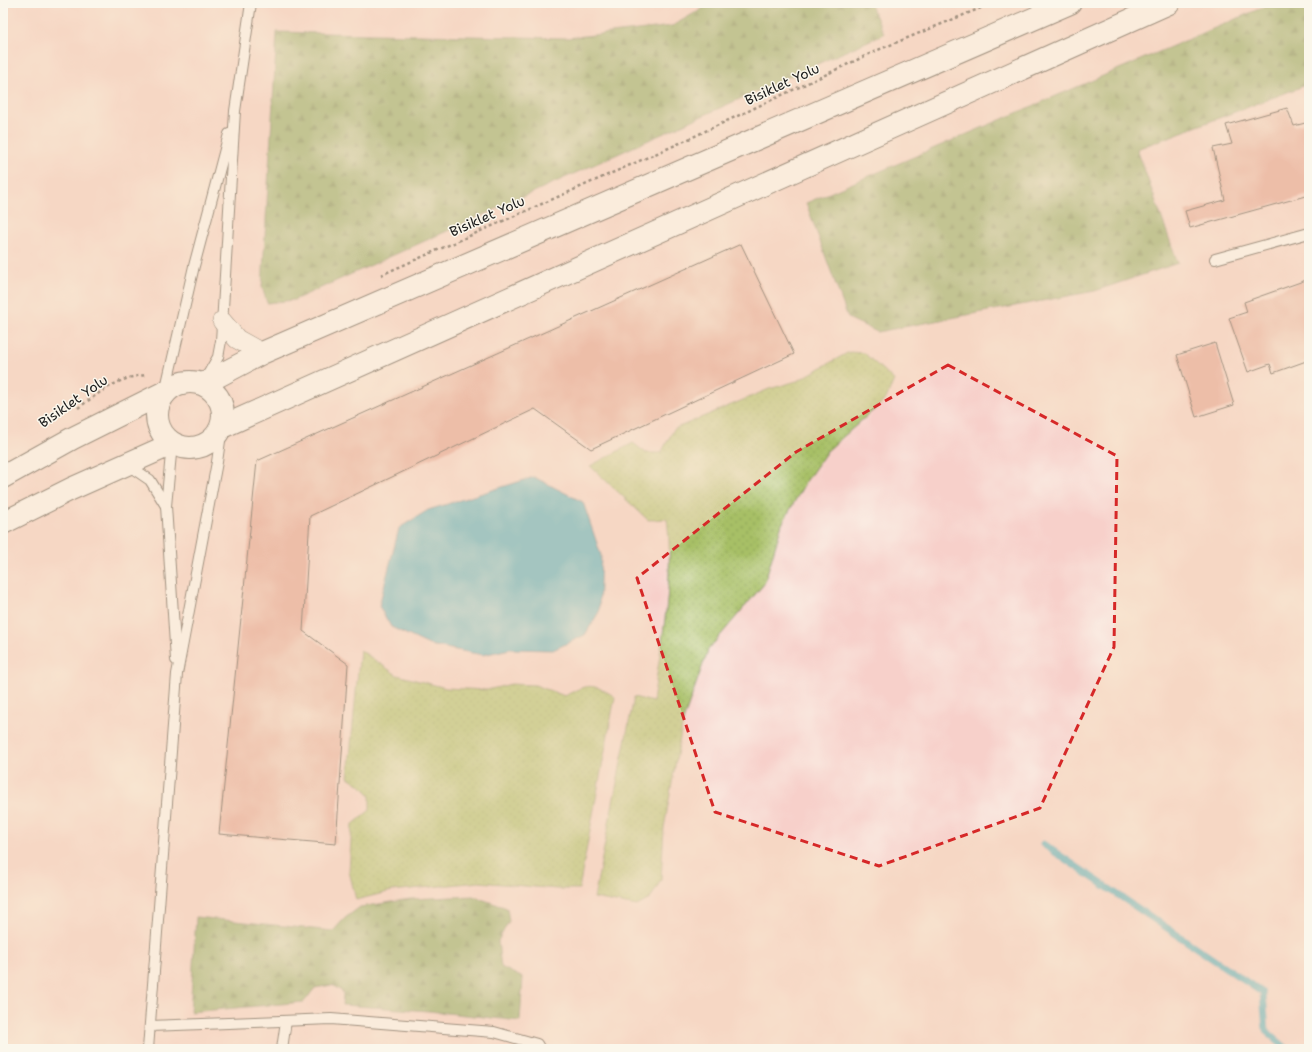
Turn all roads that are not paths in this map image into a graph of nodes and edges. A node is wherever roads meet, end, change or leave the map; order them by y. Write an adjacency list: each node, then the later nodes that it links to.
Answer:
1 (251, 3): 4 (lane)
2 (1070, 3): 8 (street)
3 (1168, 3): 11 (street)
4 (235, 111): 7 (lane); 9 (lane)
5 (1309, 233): 6 (lane)
6 (1215, 260)
7 (222, 321): 8 (street); 10 (lane)
8 (262, 353): 10 (street)
9 (168, 383): 10 (street); 12 (street); 14 (street)
10 (203, 384): 11 (street)
11 (222, 427): 12 (street); 17 (lane)
12 (172, 444): 13 (street); 15 (lane)
13 (128, 465): 15 (lane); 16 (street)
14 (3, 477)
15 (166, 506): 17 (lane)
16 (3, 523)
17 (177, 674): 19 (lane)
18 (286, 1021): 19 (lane); 21 (lane); 22 (lane)
19 (150, 1026): 20 (lane)
20 (148, 1049)
21 (282, 1049)
22 (540, 1049)

